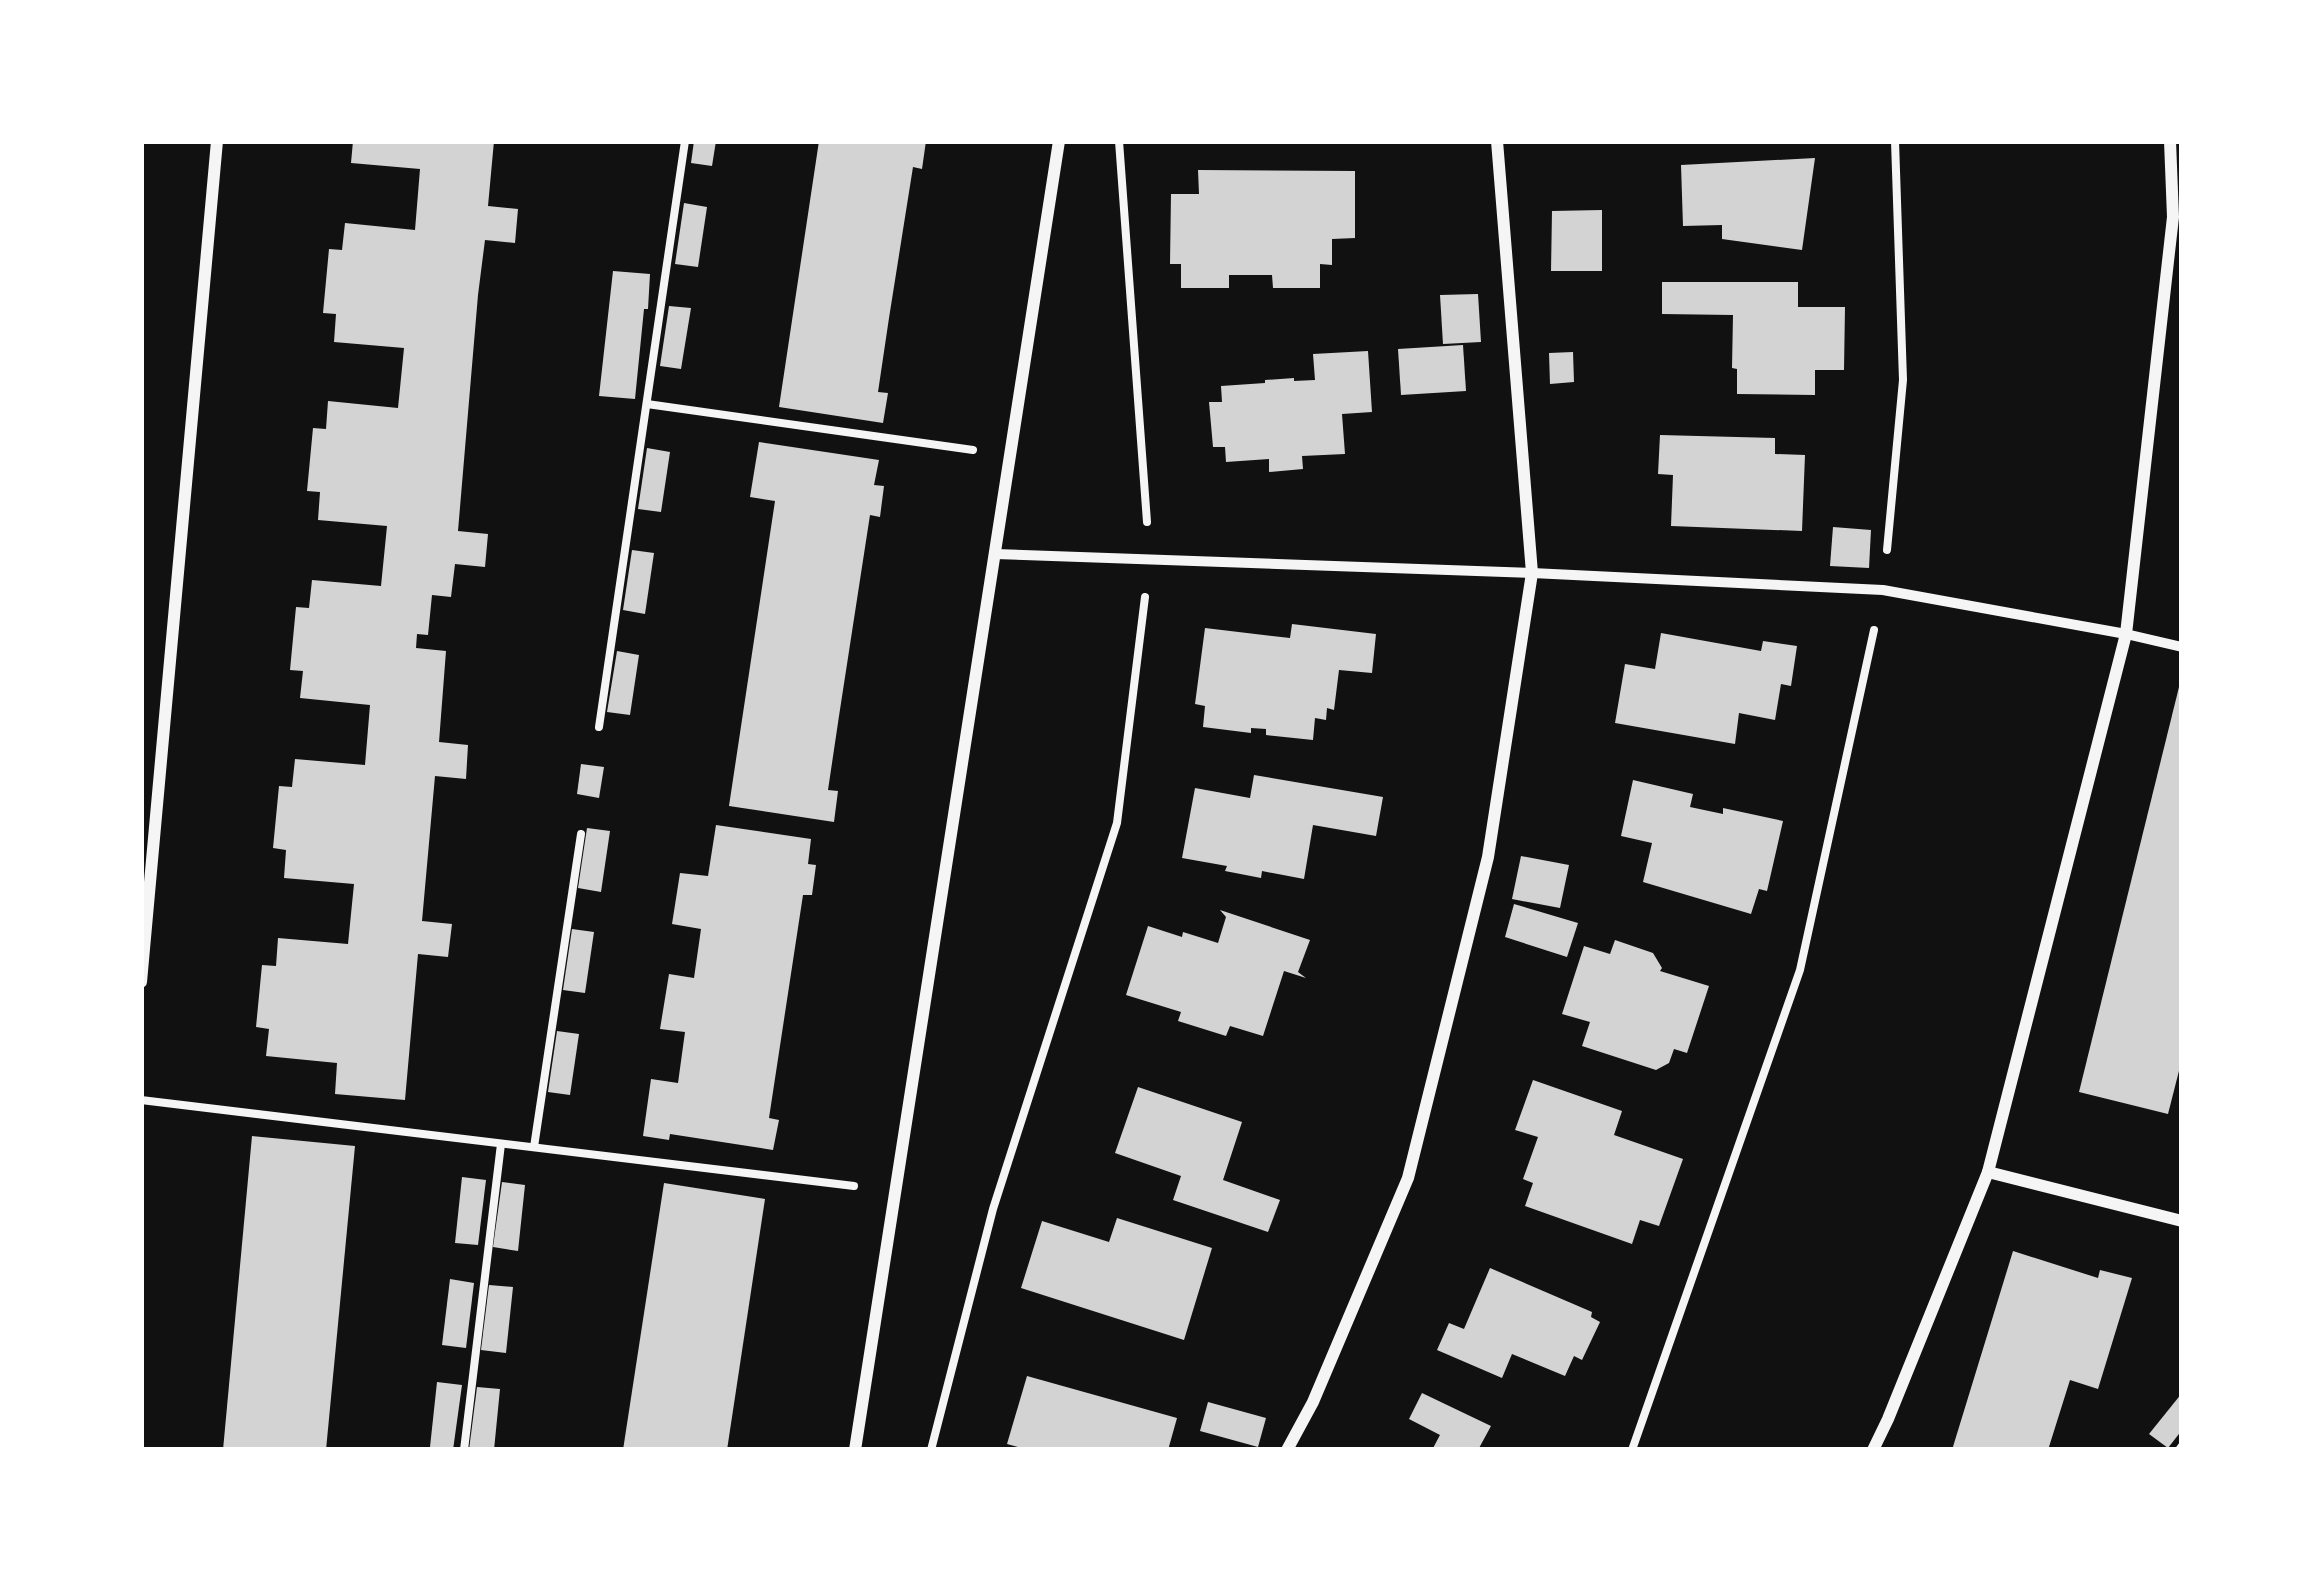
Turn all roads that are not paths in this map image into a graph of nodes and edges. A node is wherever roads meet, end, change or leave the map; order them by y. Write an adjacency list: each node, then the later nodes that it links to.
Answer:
1 (217, 141): 9 (street)
2 (1059, 141): 5 (street)
3 (1497, 141): 6 (street)
4 (2170, 141): 7 (street)
5 (995, 554): 6 (street); 12 (street)
6 (1532, 573): 7 (street); 13 (street)
7 (2126, 634): 8 (street); 10 (street)
8 (2182, 647)
9 (141, 982)
10 (1988, 1172): 11 (street); 14 (street)
11 (2182, 1221)
12 (855, 1450)
13 (1287, 1450)
14 (1873, 1450)

